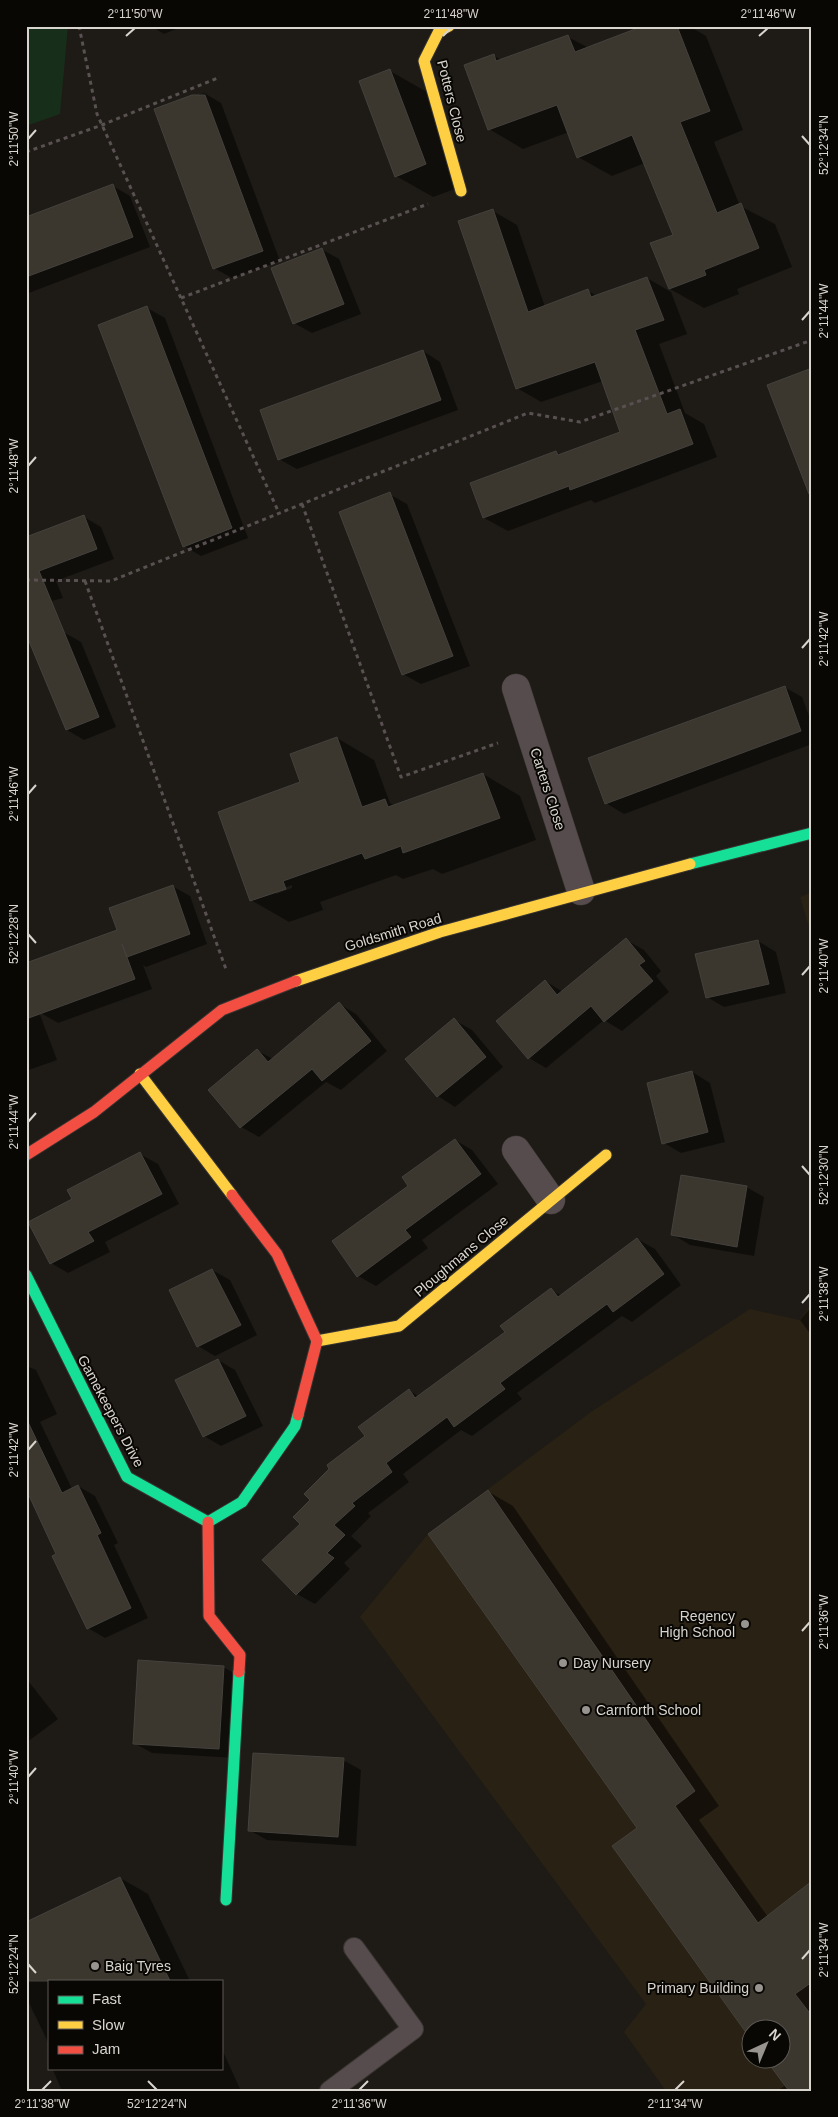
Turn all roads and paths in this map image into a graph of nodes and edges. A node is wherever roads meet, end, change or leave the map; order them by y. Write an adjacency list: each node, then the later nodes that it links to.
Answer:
1 (79, 26): 4 (path)
2 (449, 26): 6 (street, Potters Close)
3 (220, 77): 4 (path)
4 (102, 125): 5 (path); 7 (path)
5 (26, 152)
6 (461, 191): 7 (path)
7 (181, 298): 10 (path)
8 (812, 340): 9 (path)
9 (302, 504): 10 (path); 14 (path)
10 (280, 513): 12 (path)
11 (26, 580): 12 (path)
12 (85, 581): 17 (path)
13 (516, 688): 14 (street, Carters Close)
14 (530, 732): 16 (street, Carters Close)
15 (812, 833): 16 (street, Goldsmith Road)
16 (580, 891): 17 (street, Goldsmith Road)
17 (238, 1003): 18 (street, Goldsmith Road)
18 (140, 1074): 20 (street, Goldsmith Road); 24 (street)
19 (516, 1150): 22 (street)
20 (26, 1154)
21 (606, 1154): 22 (street, Ploughmans Close)
22 (552, 1200): 24 (street, Ploughmans Close)
23 (27, 1278): 25 (street, Gamekeepers Drive)
24 (317, 1341): 25 (street)
25 (208, 1522): 26 (street)
26 (226, 1900)
27 (354, 1948): 28 (lane)
28 (330, 2091)

